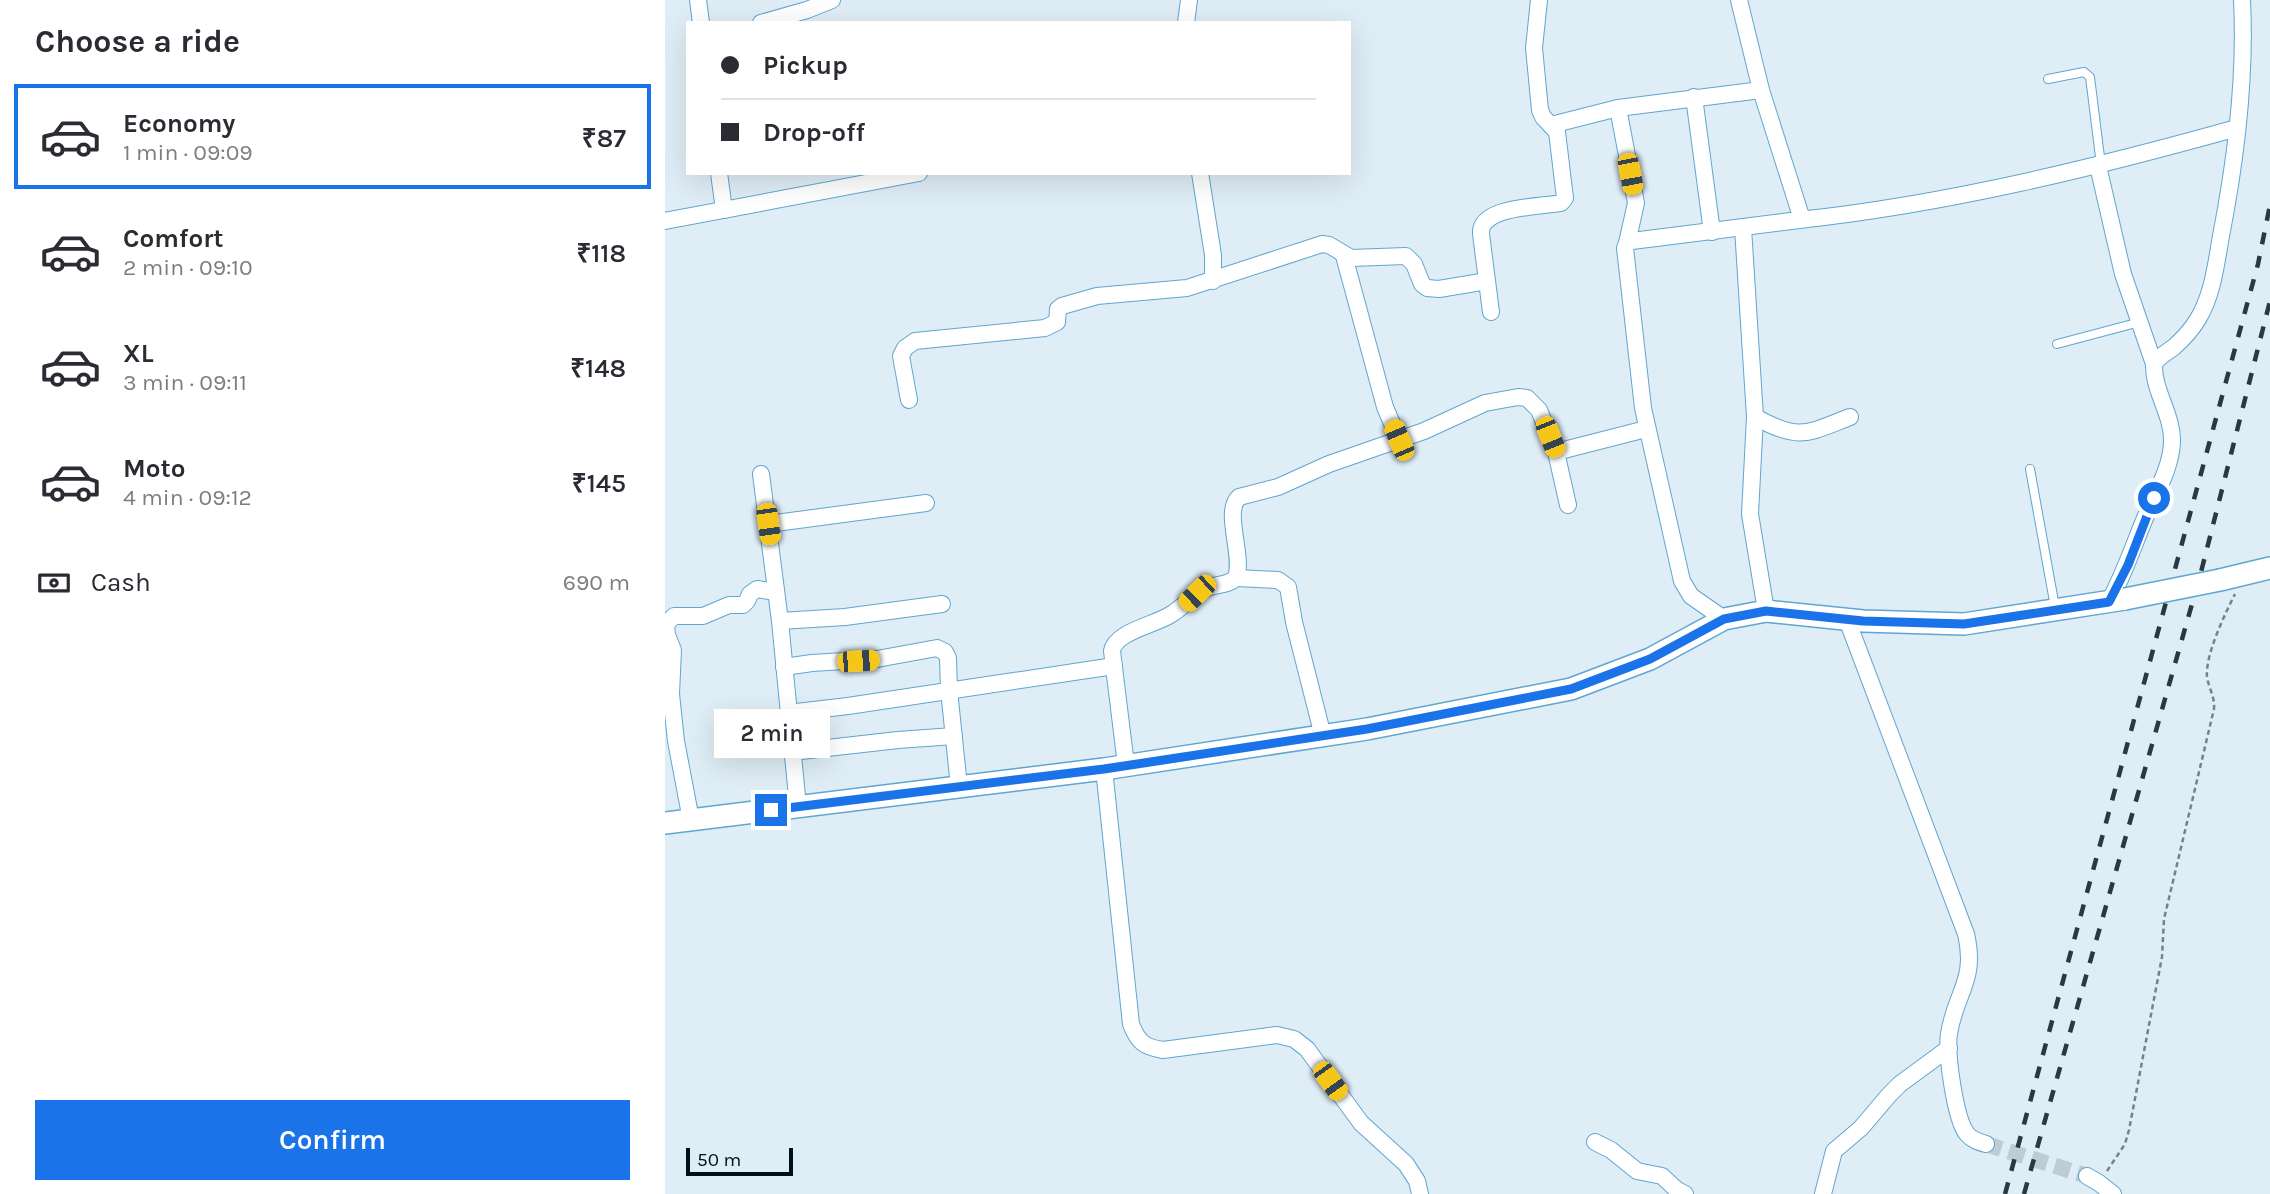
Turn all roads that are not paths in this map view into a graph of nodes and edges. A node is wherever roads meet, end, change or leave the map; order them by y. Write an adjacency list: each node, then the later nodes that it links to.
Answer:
1 (698, 0): 7 (street)
2 (831, 0): 8 (street)
3 (1189, 0): 9 (street)
4 (1539, 0): 14 (street)
5 (1739, 0): 11 (street)
6 (2242, 0): 15 (street)
7 (701, 21)
8 (768, 21)
9 (1186, 21)
10 (2048, 79): 16 (lane)
11 (1761, 90): 12 (street); 21 (street)
12 (1693, 97): 13 (street); 24 (street)
13 (1618, 108): 14 (street); 25 (street)
14 (1551, 125): 28 (street)
15 (2237, 128): 16 (street); 32 (street)
16 (2100, 166): 21 (street); 30 (street)
17 (719, 175): 20 (street)
18 (908, 175): 20 (street)
19 (1200, 175): 27 (street)
20 (724, 210): 22 (street)
21 (1799, 220): 23 (street)
22 (665, 221)
23 (1743, 228): 24 (street); 34 (street)
24 (1712, 232): 25 (street)
25 (1627, 243): 36 (street)
26 (1344, 256): 27 (street); 28 (street); 37 (street)
27 (1213, 281): 33 (street)
28 (1487, 281): 29 (street)
29 (1491, 312)
30 (2140, 323): 31 (lane); 32 (street)
31 (2057, 344)
32 (2154, 364): 47 (street)
33 (909, 400)
34 (1755, 417): 35 (street); 50 (street)
35 (1850, 417)
36 (1646, 429): 38 (street); 52 (street)
37 (1399, 440): 38 (street); 45 (street)
38 (1556, 452): 42 (street)
39 (2030, 469): 49 (lane)
40 (761, 474): 43 (street)
41 (926, 503): 43 (street)
42 (1568, 505)
43 (768, 524): 46 (street)
44 (2270, 568): 47 (street, bridge)
45 (1235, 578): 54 (street); 59 (street)
46 (776, 592): 53 (street); 65 (street)
47 (2117, 601): 49 (street)
48 (942, 604): 53 (street)
49 (2056, 610): 51 (street)
50 (1766, 611): 51 (street); 52 (street)
51 (1846, 617): 67 (street)
52 (1724, 619): 59 (street)
53 (780, 621): 55 (street)
54 (1114, 666): 56 (street); 61 (street)
55 (784, 667): 56 (street); 57 (street)
56 (949, 690): 57 (street); 58 (street)
57 (788, 713): 60 (street)
58 (954, 736): 60 (street); 63 (street)
59 (1323, 736): 61 (street)
60 (792, 752): 64 (street)
61 (1126, 765): 62 (street)
62 (1104, 769): 63 (street); 71 (street)
63 (959, 787): 64 (street)
64 (798, 807): 65 (street)
65 (691, 820): 66 (street)
66 (665, 823)
67 (1949, 1048): 69 (street); 73 (street)
68 (1595, 1142): 72 (street)
69 (1986, 1144)
70 (2093, 1179): 74 (street)
71 (1420, 1194)
72 (1685, 1194)
73 (1823, 1194)
74 (2113, 1194)

